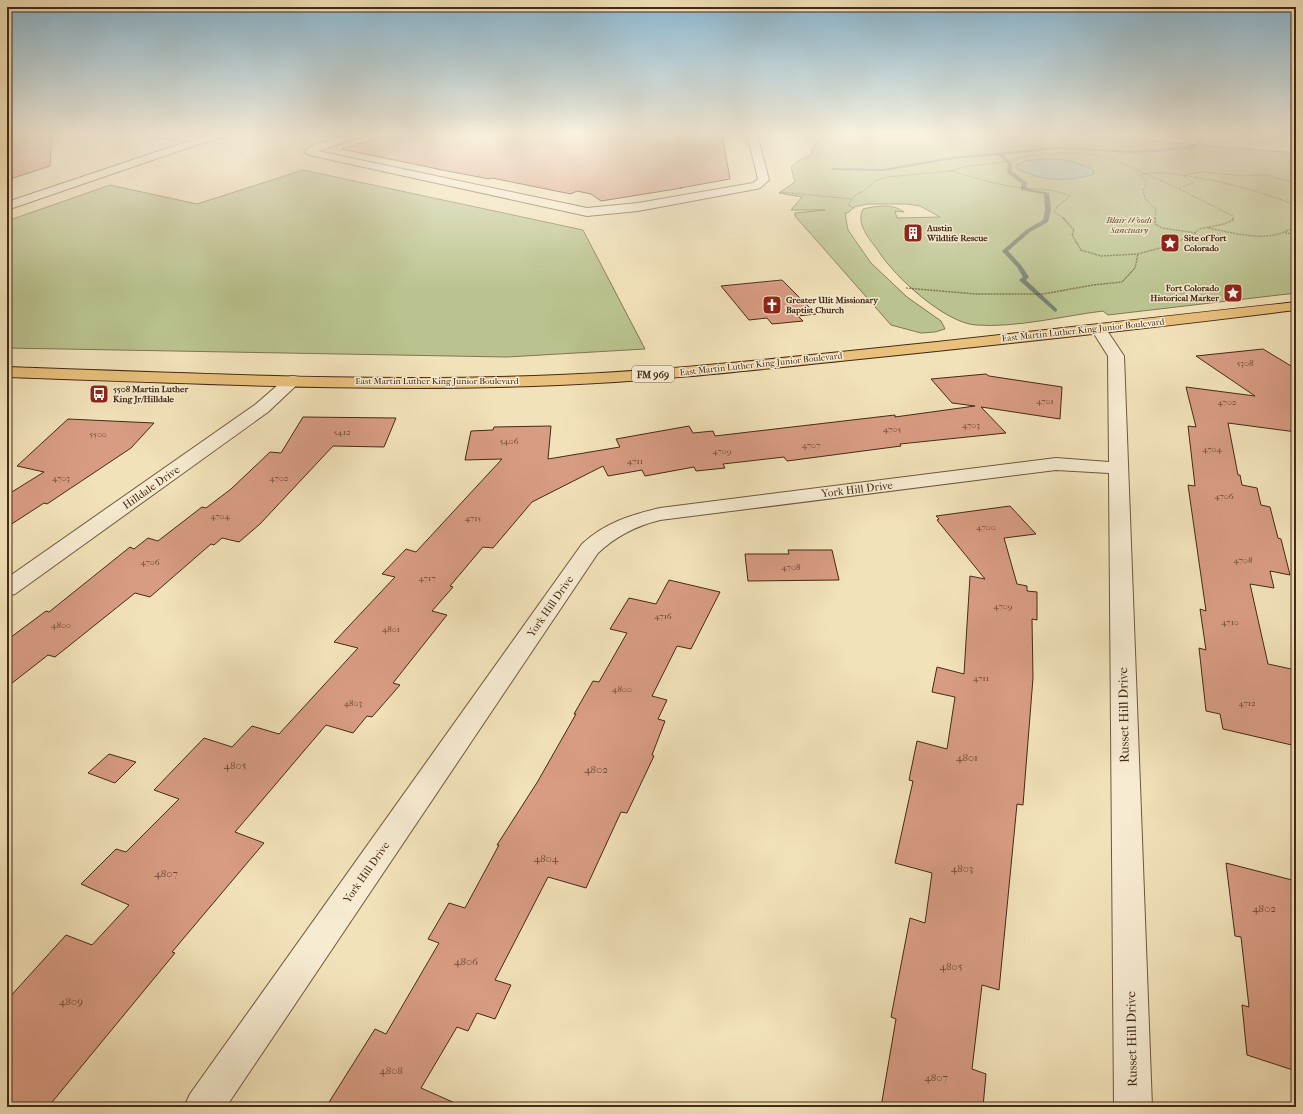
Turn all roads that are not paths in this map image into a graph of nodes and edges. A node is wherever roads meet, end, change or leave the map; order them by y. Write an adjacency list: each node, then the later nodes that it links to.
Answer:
1 (66, 186): 4 (street)
2 (466, 186): 3 (street)
3 (756, 186)
4 (7, 206)
5 (1296, 306): 6 (main road, East Martin Luther King Junior Boulevard / FM 969)
6 (1099, 328): 8 (main road, East Martin Luther King Junior Boulevard / FM 969); 9 (street, Russet Hill Drive)
7 (7, 372): 8 (main road, East Martin Luther King Junior Boulevard / FM 969)
8 (293, 381): 10 (street, Hilldale Drive)
9 (1117, 468): 11 (street, York Hill Drive); 12 (street, Russet Hill Drive)
10 (7, 589)
11 (203, 1107)
12 (1133, 1107)

